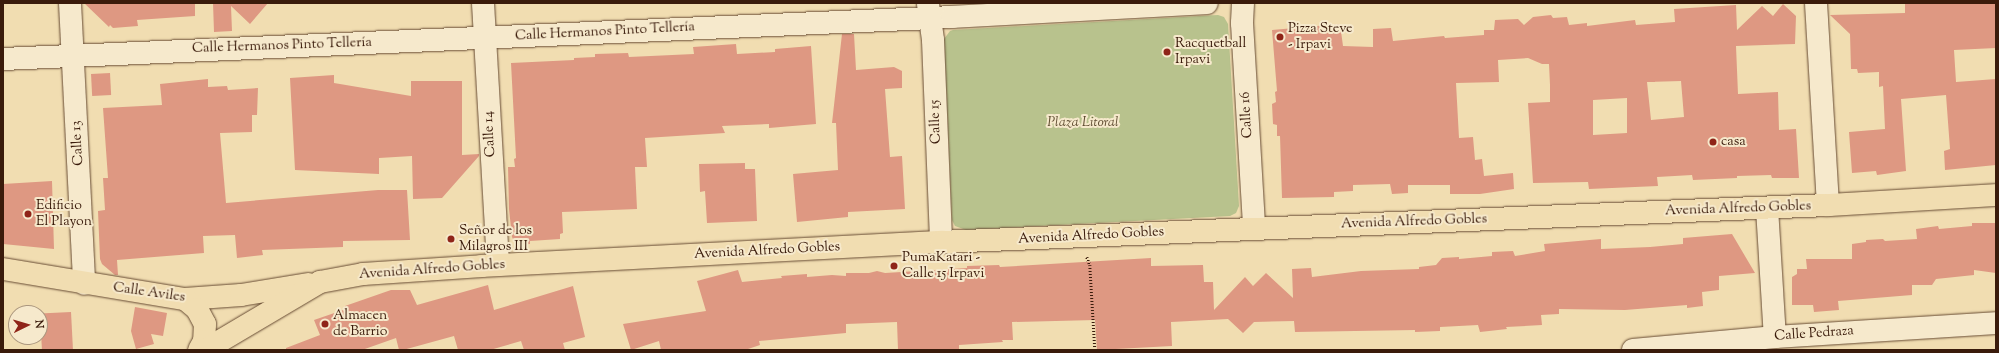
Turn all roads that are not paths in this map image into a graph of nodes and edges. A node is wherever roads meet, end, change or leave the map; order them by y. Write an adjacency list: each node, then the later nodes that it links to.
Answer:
1 (70, 3): 8 (street, Calle 13)
2 (483, 3): 7 (street, Calle 14)
3 (1208, 3): 6 (street, Calle Hermanos Pinto Tellería)
4 (1243, 3): 13 (street, Calle 16)
5 (1816, 3): 11 (street)
6 (928, 10): 7 (street, Calle Hermanos Pinto Tellería); 14 (street, Calle 15)
7 (485, 38): 8 (street, Calle Hermanos Pinto Tellería); 15 (street, Calle 14)
8 (73, 55): 9 (street, Calle Hermanos Pinto Tellería); 18 (street, Calle 13)
9 (3, 59)
10 (1996, 195): 11 (main road, Avenida Alfredo Gobles)
11 (1828, 205): 12 (main road, Avenida Alfredo Gobles)
12 (1767, 208): 13 (main road, Avenida Alfredo Gobles); 21 (street)
13 (1254, 228): 14 (main road, Avenida Alfredo Gobles)
14 (941, 242): 15 (main road, Avenida Alfredo Gobles)
15 (498, 265): 17 (main road, Avenida Alfredo Gobles)
16 (3, 269): 18 (main road, Calle Aviles)
17 (320, 282): 19 (main road, Calle Aviles); 23 (main road, Avenida Alfredo Gobles)
18 (84, 284): 19 (main road, Calle Aviles)
19 (184, 299): 22 (main road)
20 (1996, 323): 21 (street, Calle Pedraza)
21 (1775, 337): 24 (street, Calle Pedraza)
22 (199, 350)
23 (205, 350)
24 (1633, 350)

